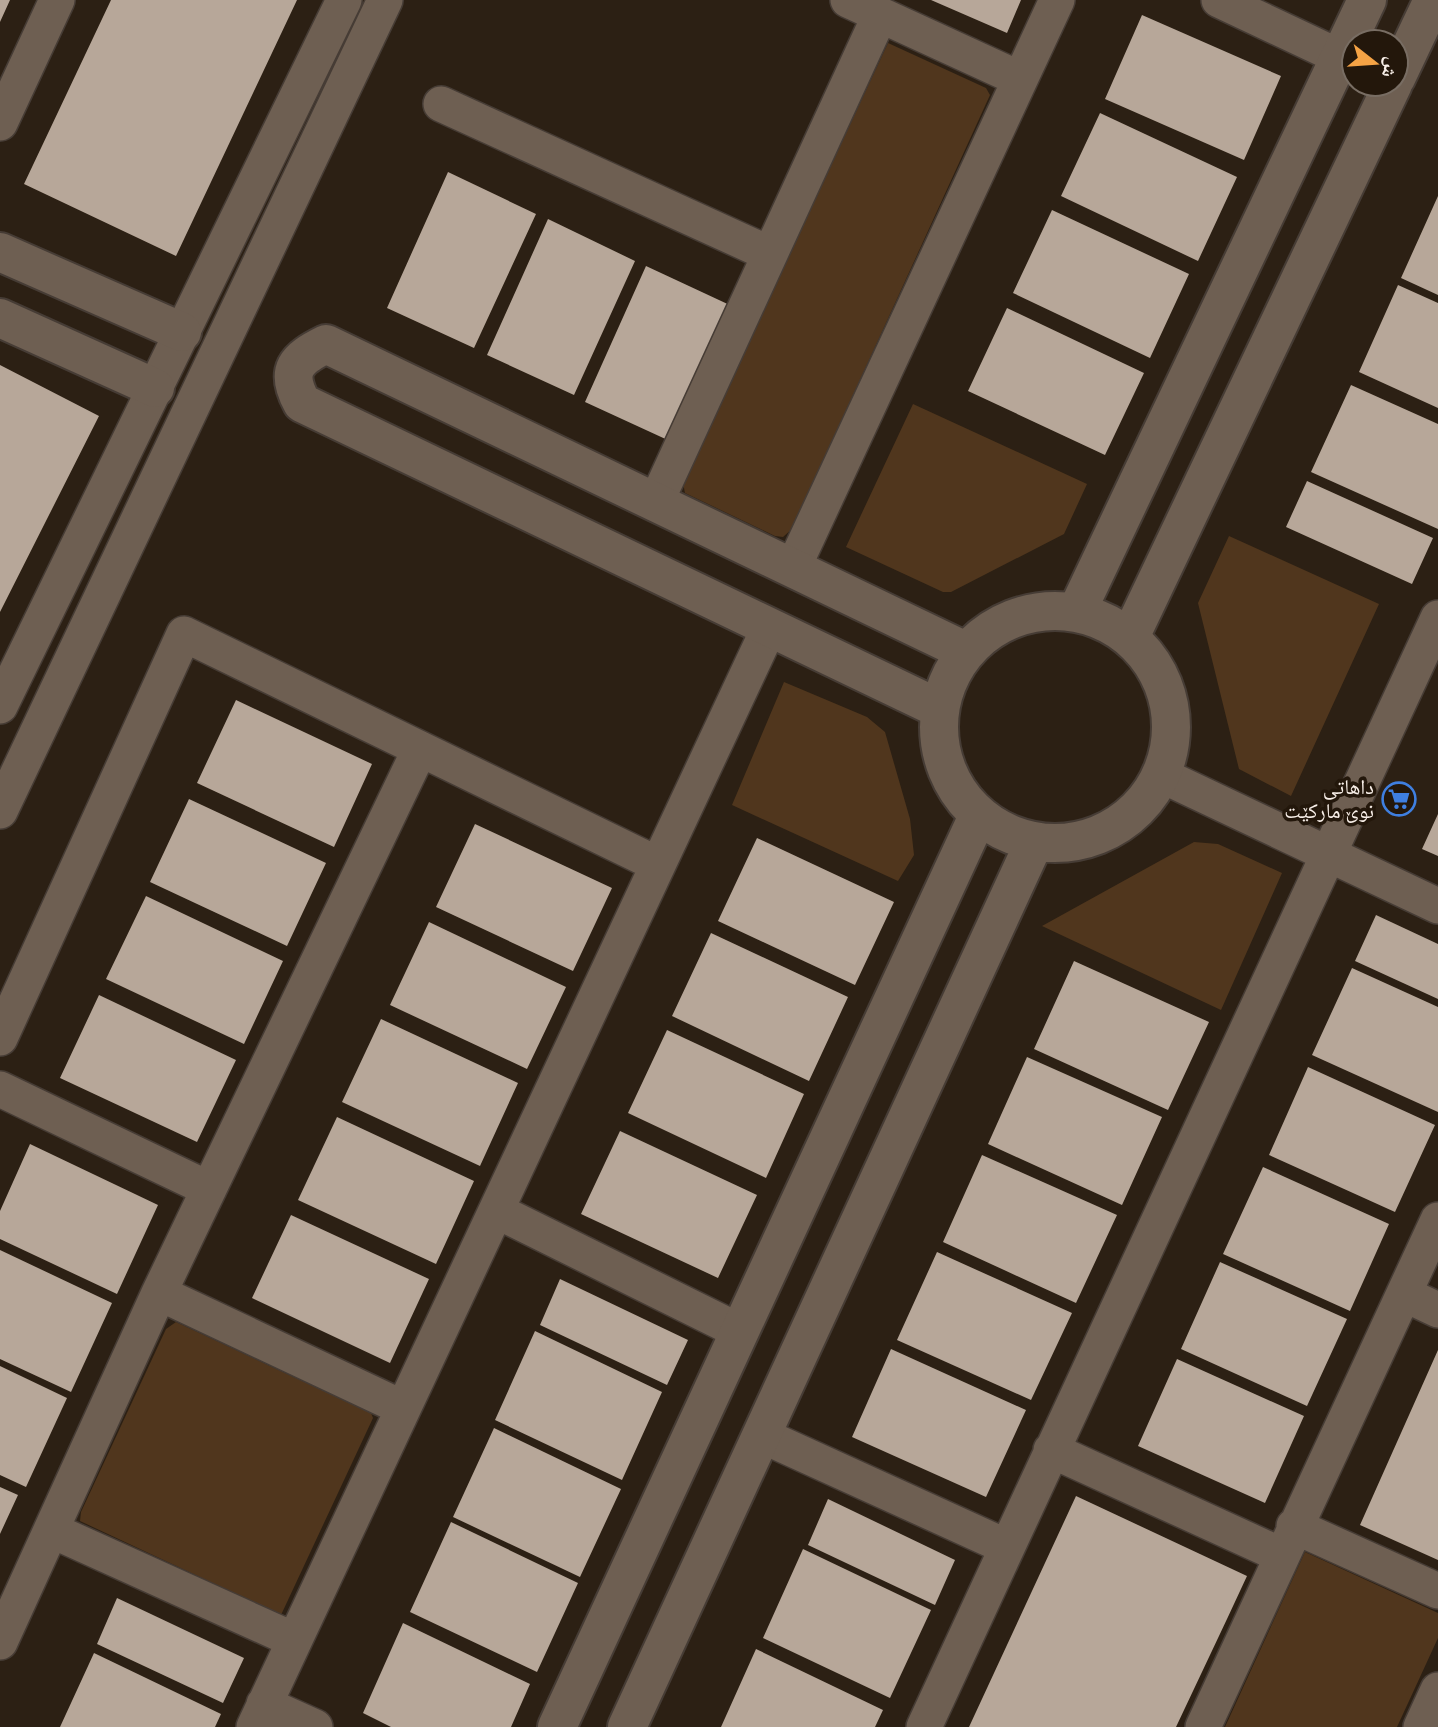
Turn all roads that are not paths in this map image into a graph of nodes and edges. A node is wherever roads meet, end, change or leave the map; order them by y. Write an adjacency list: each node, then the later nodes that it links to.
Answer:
1 (57, 0): 16 (street)
2 (344, 0): 20 (street)
3 (385, 0): 33 (street)
4 (848, 0): 9 (street)
5 (1057, 0): 13 (street)
6 (1219, 0): 12 (street)
7 (1367, 0): 10 (street)
8 (1433, 0): 11 (street)
9 (880, 15): 13 (street); 18 (street)
10 (1354, 28)
11 (1410, 48)
12 (1340, 57): 24 (street)
13 (1020, 79): 23 (street)
14 (1386, 98): 27 (street)
15 (441, 104): 18 (street)
16 (0, 123)
17 (0, 253): 20 (street)
18 (770, 254): 22 (street)
19 (0, 318): 21 (street)
20 (182, 332): 21 (street)
21 (155, 388): 29 (street)
22 (656, 502): 23 (street); 26 (street)
23 (793, 568): 28 (street)
24 (1077, 611): 27 (street); 28 (street)
25 (1438, 618): 36 (street)
26 (769, 628): 30 (street); 37 (street)
27 (1130, 637): 32 (street)
28 (963, 650): 30 (street)
29 (0, 706)
30 (940, 709): 34 (street)
31 (420, 749): 37 (street); 39 (street); 41 (street)
32 (1161, 775): 35 (street); 36 (street)
33 (0, 811)
34 (978, 816): 35 (street); 47 (street)
35 (1033, 845): 49 (street)
36 (1331, 853): 38 (street); 50 (street)
37 (657, 864): 42 (street)
38 (1438, 906)
39 (0, 1038)
40 (0, 1089): 41 (street)
41 (209, 1189): 44 (street)
42 (497, 1211): 47 (street); 48 (street)
43 (1438, 1220): 45 (street)
44 (159, 1293): 48 (street); 51 (street)
45 (1404, 1294): 46 (street); 52 (street)
46 (1438, 1310)
47 (739, 1331): 60 (street)
48 (403, 1408): 55 (street)
49 (761, 1435): 53 (street); 61 (street)
50 (1051, 1450): 52 (street); 53 (street)
51 (51, 1530): 55 (street); 56 (street)
52 (1287, 1541): 54 (street); 63 (street)
53 (1007, 1547): 62 (street)
54 (1438, 1591)
55 (294, 1640): 58 (street)
56 (0, 1642)
57 (1438, 1690): 64 (street)
58 (259, 1716): 59 (street)
59 (315, 1727)
60 (557, 1727)
61 (627, 1727)
62 (924, 1727)
63 (1203, 1727)
64 (1422, 1727)

